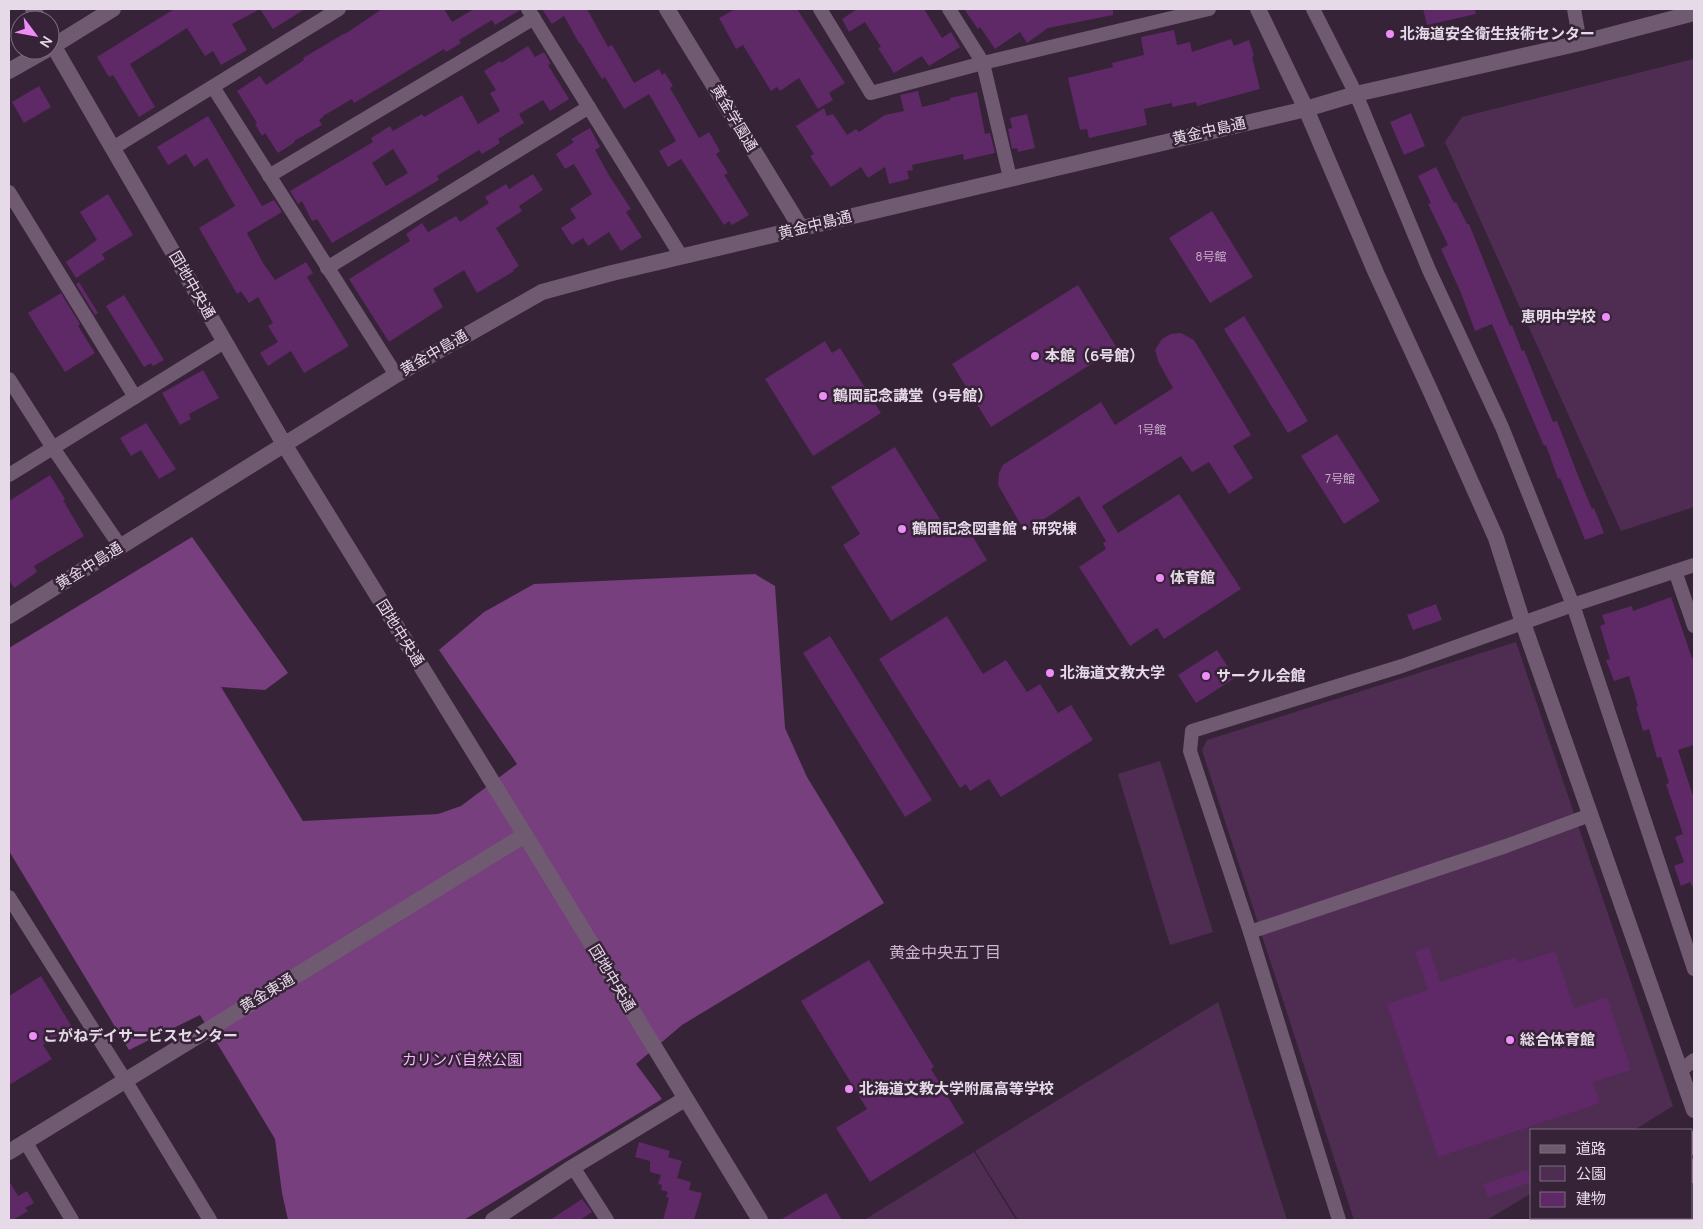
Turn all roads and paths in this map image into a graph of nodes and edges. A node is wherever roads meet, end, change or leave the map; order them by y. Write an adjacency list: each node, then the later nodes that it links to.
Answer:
1 (113, 9): 12 (street)
2 (339, 9): 18 (street)
3 (667, 9): 26 (street, 黄金学園通)
4 (820, 9): 16 (street)
5 (949, 9): 16 (street)
6 (1209, 9): 16 (street)
7 (1258, 9): 21 (street)
8 (1313, 9): 19 (street)
9 (1574, 9): 13 (street)
10 (1692, 12): 13 (street, 黄金中島通)
11 (531, 13): 20 (street); 23 (street)
12 (60, 40)
13 (1580, 43): 19 (street, 黄金中島通)
14 (28, 60): 17 (street)
15 (59, 60): 22 (street, 団地中央通)
16 (983, 63): 24 (street)
17 (9, 72)
18 (213, 87): 22 (street); 23 (street)
19 (1356, 94): 21 (street, 黄金中島通); 39 (street)
20 (589, 107): 27 (street); 28 (street)
21 (1306, 109): 24 (street, 黄金中島通); 41 (street)
22 (113, 148): 29 (street, 団地中央通)
23 (269, 176): 28 (street)
24 (1010, 178): 26 (street, 黄金中島通)
25 (9, 192): 32 (street)
26 (801, 228): 27 (street, 黄金中島通)
27 (682, 256): 30 (street, 黄金中島通)
28 (326, 268): 30 (street)
29 (224, 342): 32 (street); 33 (street, 団地中央通)
30 (396, 375): 33 (street, 黄金中島通)
31 (9, 379): 34 (street)
32 (135, 397): 34 (street)
33 (284, 444): 36 (street, 黄金中島通); 44 (street, 団地中央通)
34 (52, 448): 35 (street); 36 (street)
35 (9, 475)
36 (120, 546): 40 (street, 黄金中島通)
37 (1694, 565): 38 (street)
38 (1675, 571): 39 (street); 42 (street)
39 (1573, 605): 41 (street); 47 (street)
40 (9, 616)
41 (1523, 623): 43 (street); 46 (street)
42 (1694, 626)
43 (1590, 815): 46 (street); 49 (street)
44 (525, 835): 50 (street, 黄金東通); 51 (street, 団地中央通)
45 (9, 897): 50 (street)
46 (1250, 932): 61 (street)
47 (1694, 969)
48 (1694, 1060): 49 (street)
49 (1680, 1072): 52 (street)
50 (125, 1080): 53 (street, 黄金東通); 57 (street)
51 (685, 1099): 55 (street); 60 (street, 団地中央通)
52 (1694, 1110)
53 (26, 1142): 54 (street, 黄金東通); 56 (street)
54 (9, 1152)
55 (574, 1167): 58 (street); 59 (street)
56 (72, 1220)
57 (210, 1220)
58 (493, 1220)
59 (606, 1220)
60 (760, 1220)
61 (1339, 1220)

